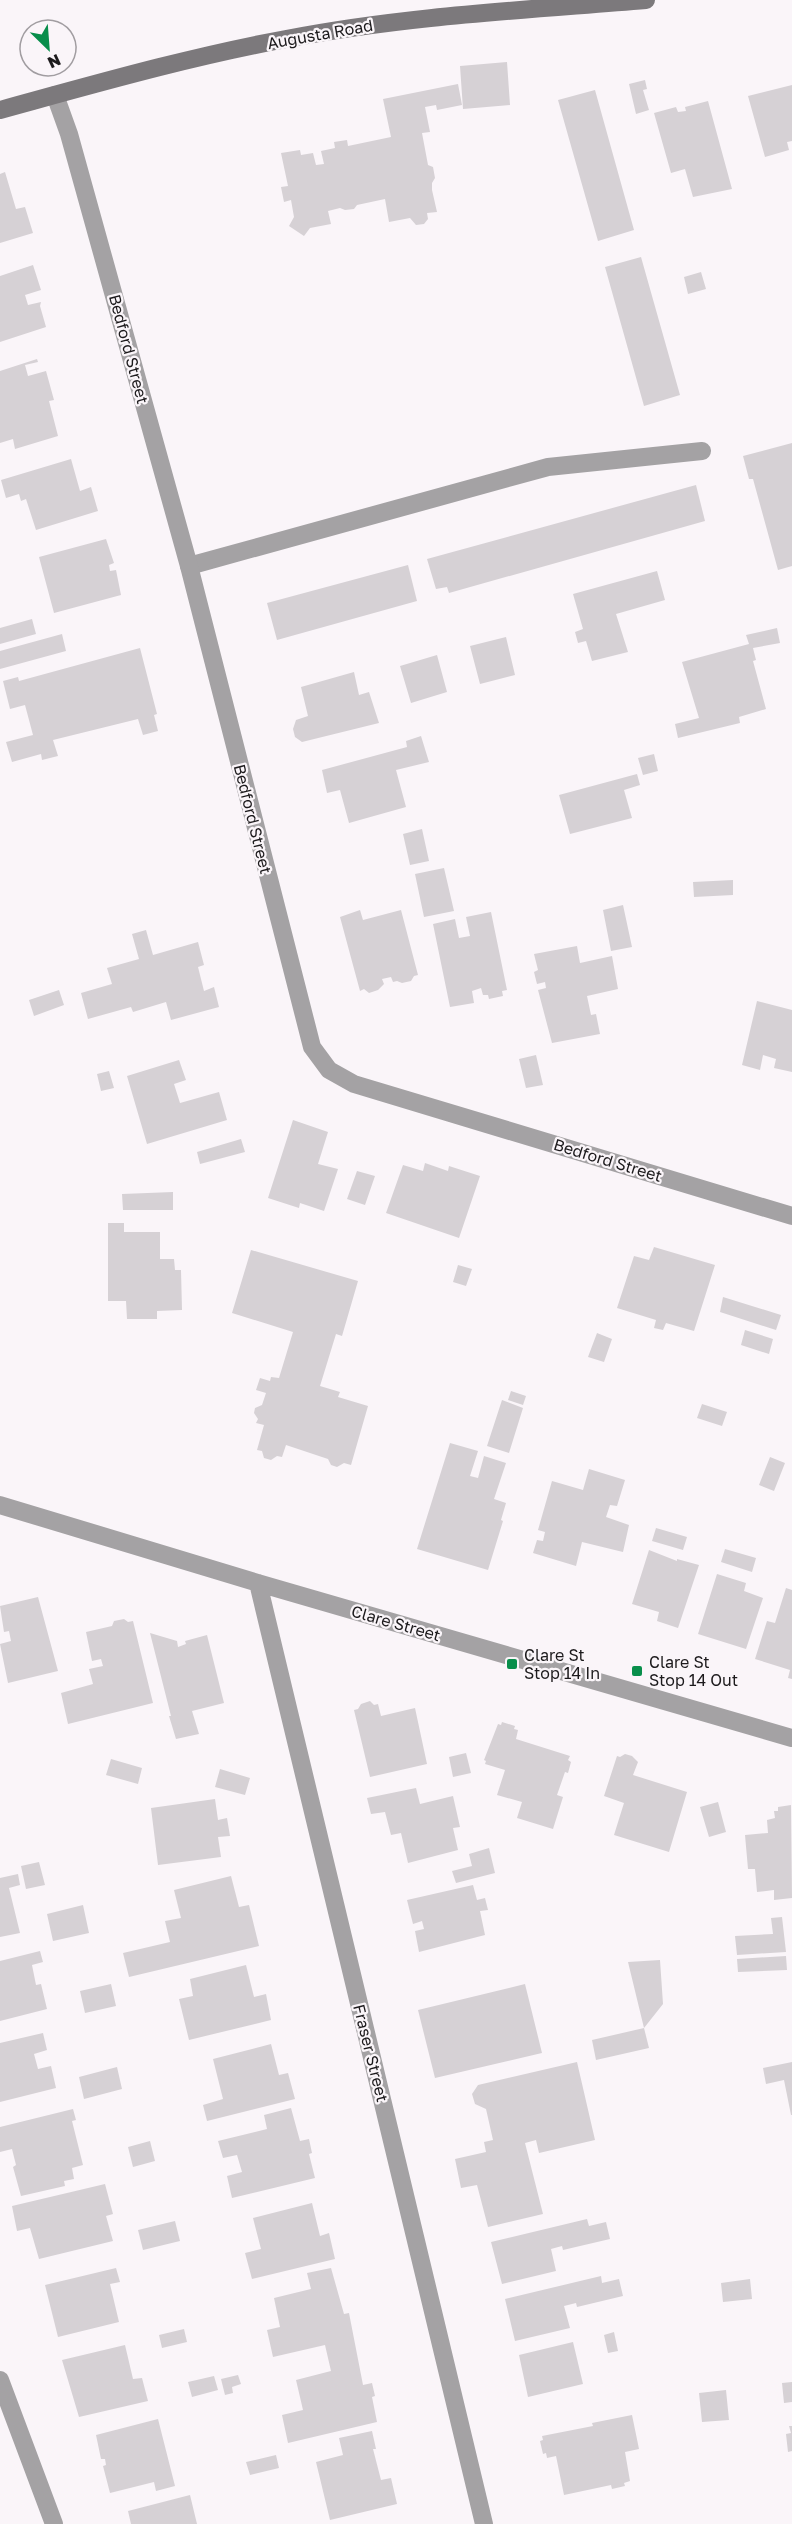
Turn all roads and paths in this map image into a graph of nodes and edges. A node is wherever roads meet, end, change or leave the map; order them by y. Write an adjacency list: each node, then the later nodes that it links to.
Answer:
1 (646, 0): 2 (main road, Augusta Road)
2 (581, 3): 3 (main road, Augusta Road)
3 (55, 95): 4 (main road, Augusta Road); 6 (street, Bedford Street)
4 (0, 110)
5 (702, 451): 6 (street)
6 (189, 566): 7 (street, Bedford Street)
7 (792, 1216)
8 (0, 1505): 9 (street, Clare Street)
9 (258, 1583): 10 (street, Clare Street); 13 (street, Fraser Street)
10 (792, 1738)
11 (0, 2380): 12 (street)
12 (54, 2524)
13 (484, 2524)

